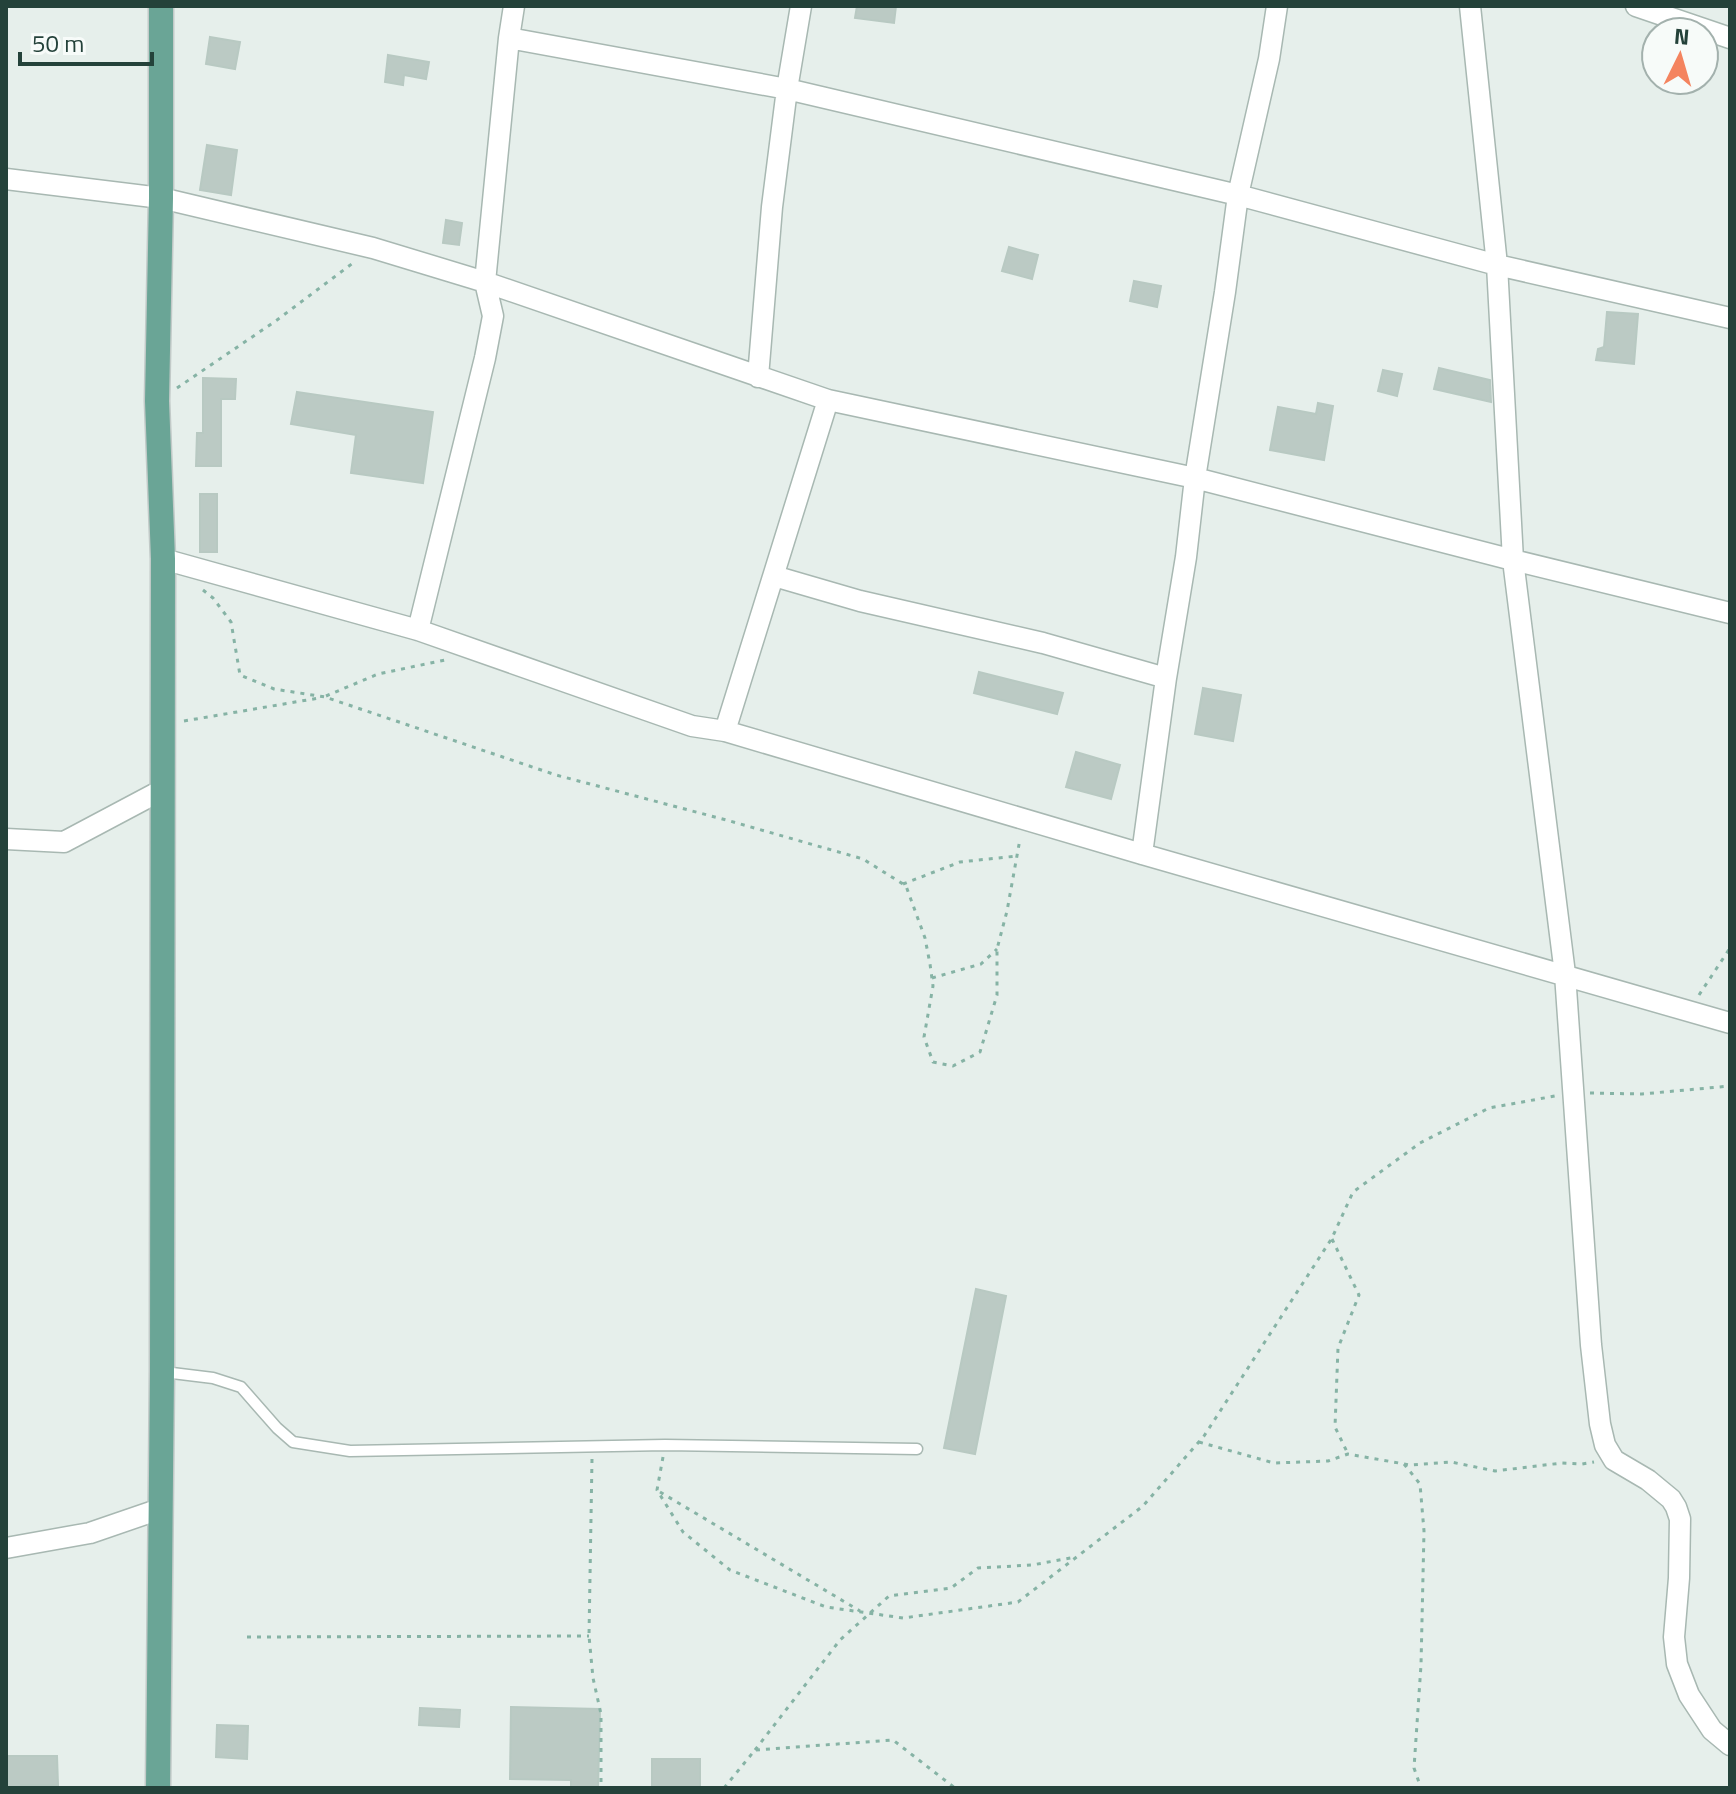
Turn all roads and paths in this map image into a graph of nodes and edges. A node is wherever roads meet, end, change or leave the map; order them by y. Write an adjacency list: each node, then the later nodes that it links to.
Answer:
1 (161, 6): 12 (main road)
2 (514, 6): 7 (street)
3 (801, 6): 9 (street)
4 (1277, 6): 11 (street)
5 (1470, 6): 14 (street)
6 (1636, 6): 8 (street)
7 (509, 38): 9 (street); 15 (street)
8 (1730, 38)
9 (787, 89): 11 (street); 17 (street)
10 (6, 179): 12 (street)
11 (1238, 195): 14 (street); 20 (street)
12 (161, 198): 13 (street); 19 (main road)
13 (373, 248): 15 (street); 19 (path)
14 (1497, 265): 16 (street); 22 (street)
15 (485, 282): 17 (street); 26 (street)
16 (1730, 318)
17 (758, 377): 18 (street)
18 (828, 400): 20 (street); 23 (street)
19 (157, 401): 21 (main road)
20 (1195, 478): 22 (street); 28 (street)
21 (163, 559): 26 (street); 30 (main road)
22 (1513, 560): 25 (street); 40 (street)
23 (774, 576): 28 (street); 31 (street)
24 (200, 588): 29 (path)
25 (1730, 613)
26 (418, 630): 27 (street)
27 (484, 652): 29 (path); 31 (street)
28 (1166, 678): 35 (street)
29 (325, 697): 30 (path); 37 (path)
30 (162, 725): 32 (main road)
31 (725, 731): 33 (street)
32 (162, 790): 34 (street); 47 (main road)
33 (1024, 820): 35 (street); 36 (path)
34 (6, 839)
35 (1142, 854): 40 (street)
36 (1017, 856): 37 (path); 39 (path)
37 (903, 884): 41 (path)
38 (1730, 948): 42 (path)
39 (997, 949): 41 (path); 41 (path)
40 (1565, 974): 42 (street); 45 (street)
41 (932, 978)
42 (1688, 1010): 43 (street)
43 (1730, 1023)
44 (1730, 1086): 45 (path)
45 (1574, 1093): 46 (path); 50 (street)
46 (1332, 1238): 48 (path); 53 (path)
47 (162, 1372): 51 (lane); 56 (main road)
48 (1199, 1442): 53 (path); 58 (path)
49 (665, 1445): 51 (lane); 52 (lane); 55 (path)
50 (1605, 1445): 54 (path); 63 (street)
51 (592, 1447): 61 (path)
52 (917, 1449)
53 (1348, 1454): 54 (path)
54 (1404, 1464): 69 (path)
55 (657, 1490): 59 (path); 59 (path)
56 (160, 1509): 57 (street); 65 (main road)
57 (6, 1548)
58 (1079, 1556): 60 (path); 60 (path)
59 (862, 1613): 60 (path)
60 (870, 1614): 64 (path)
61 (589, 1636): 62 (path); 66 (path)
62 (247, 1637)
63 (1730, 1745)
64 (755, 1750): 67 (path); 68 (path)
65 (158, 1788)
66 (601, 1788)
67 (724, 1788)
68 (955, 1788)
69 (1421, 1788)

